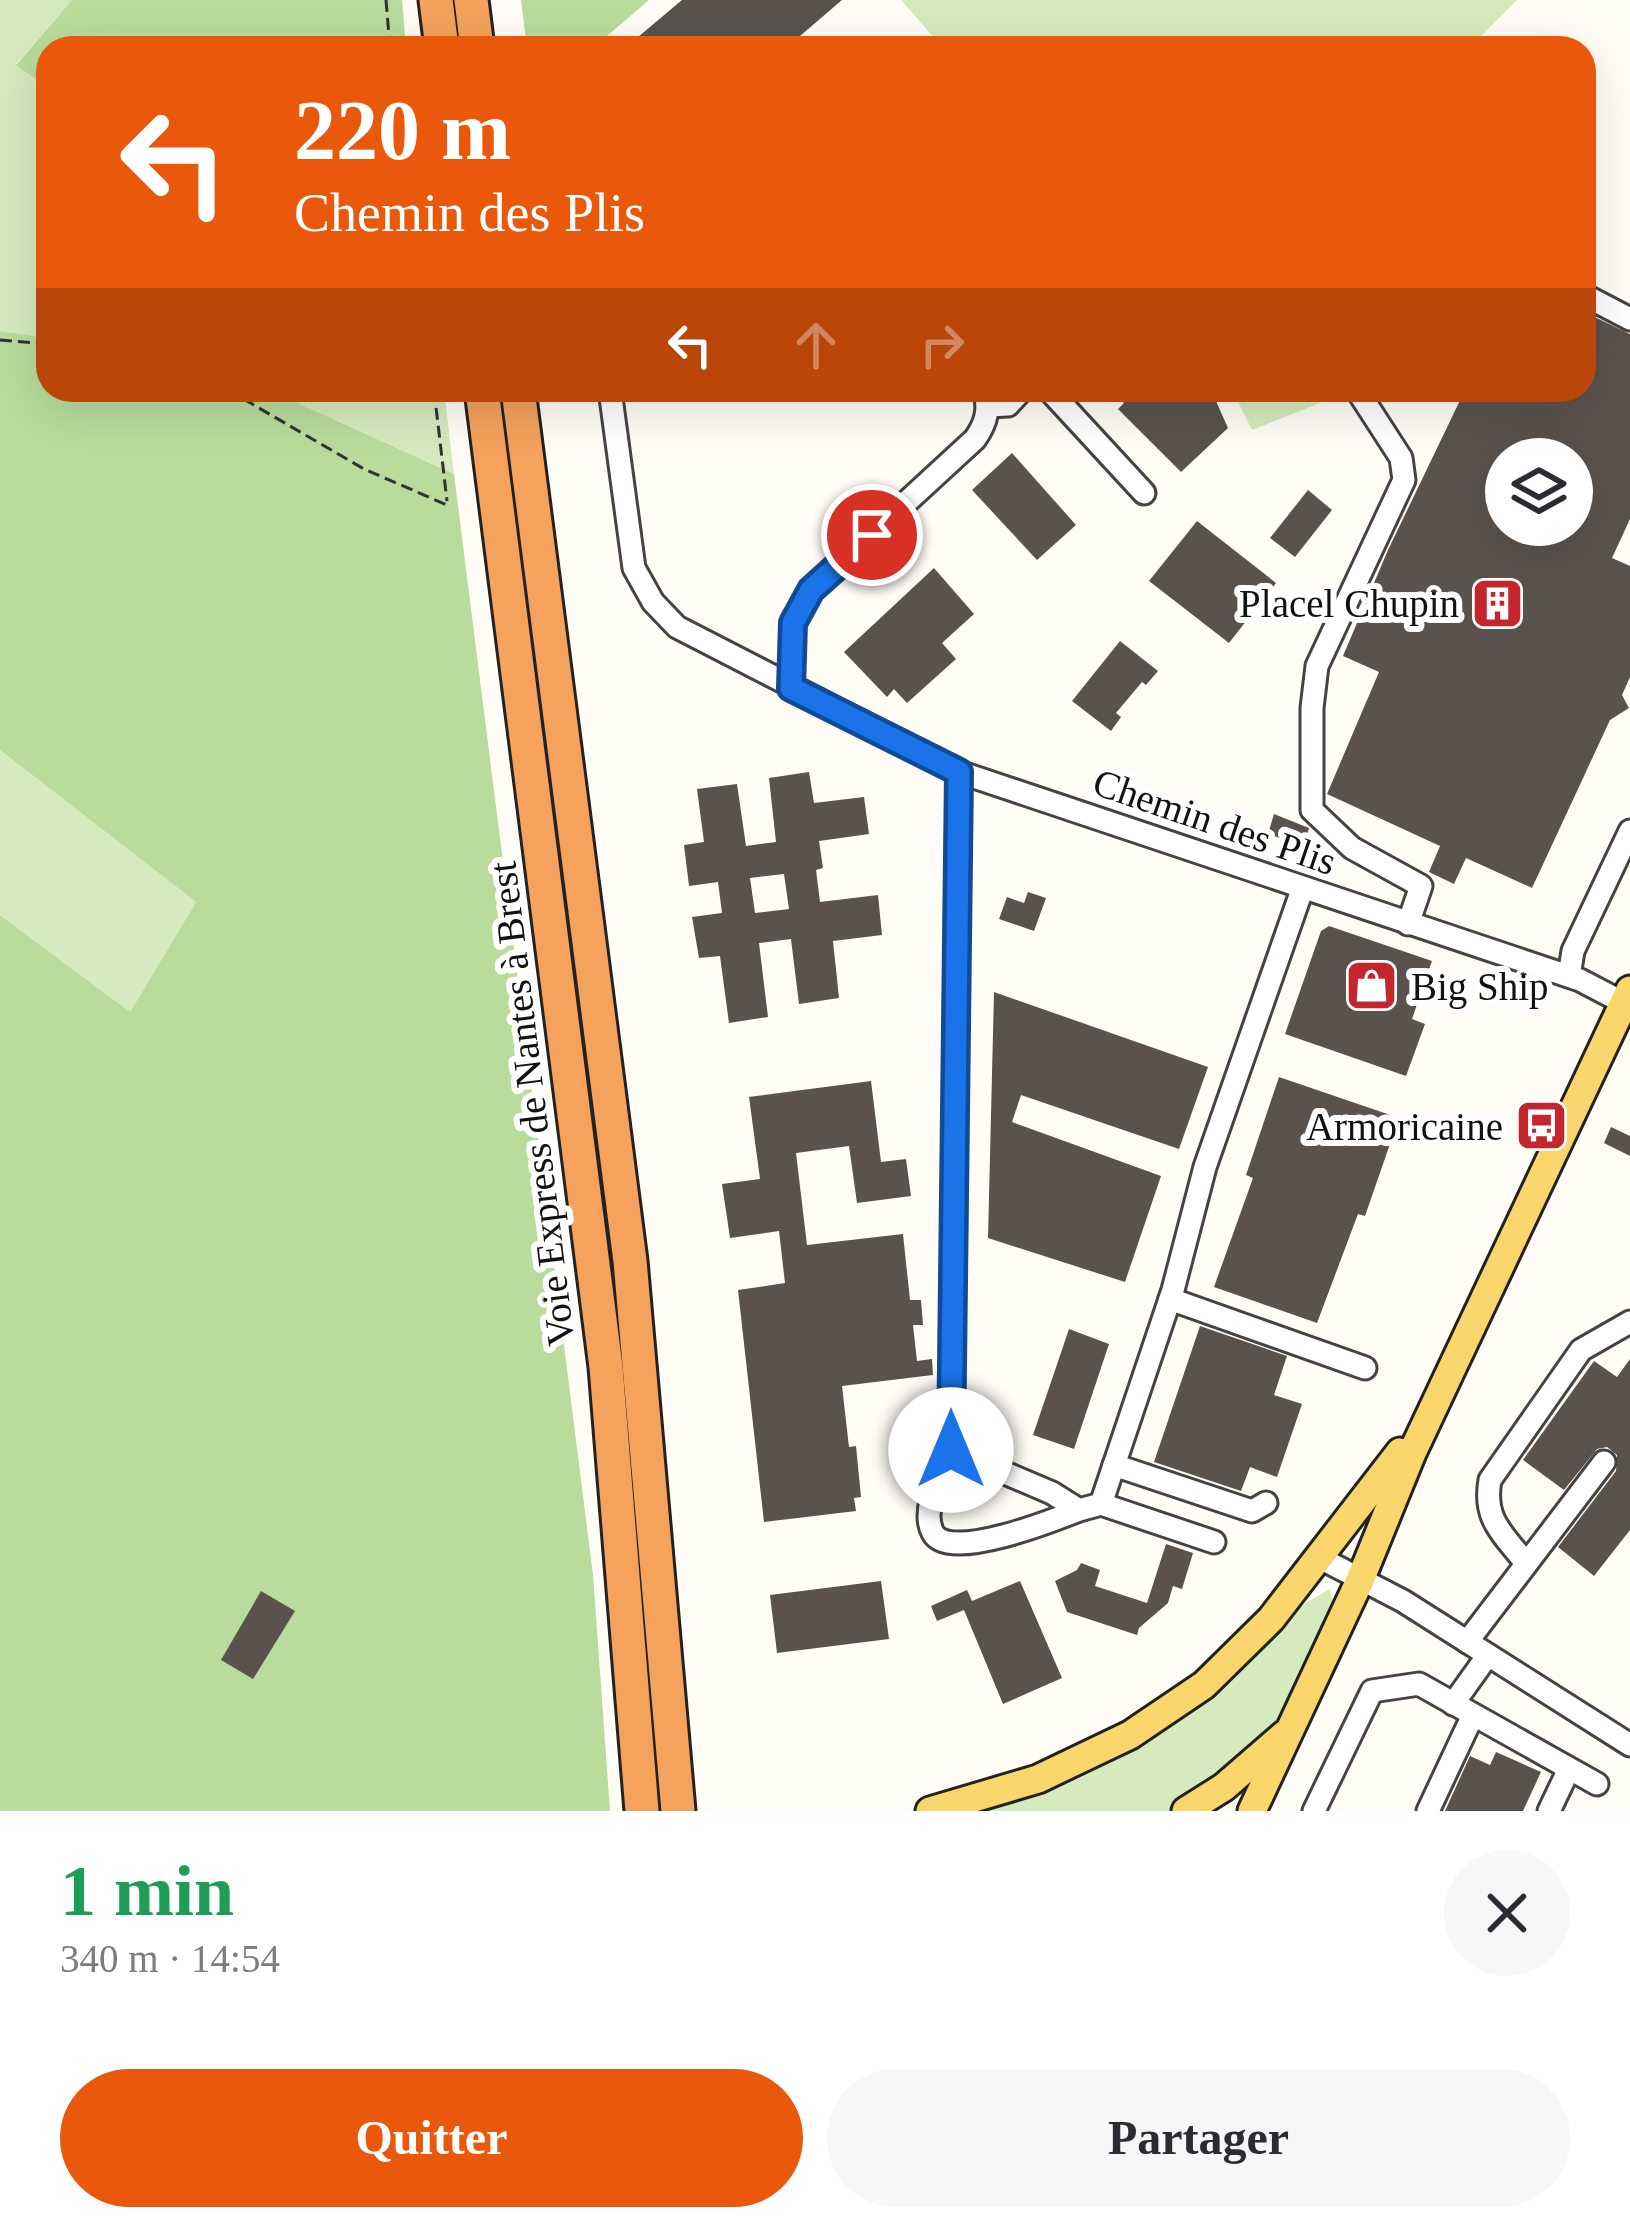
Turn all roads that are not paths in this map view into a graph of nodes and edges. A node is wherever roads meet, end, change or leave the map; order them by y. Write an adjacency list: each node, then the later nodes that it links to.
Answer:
1 (436, 0): 3 (highway)
2 (471, 0): 4 (highway)
3 (440, 36)
4 (475, 36)
5 (1596, 301): 6 (street)
6 (1630, 319)
7 (484, 402): 42 (highway, Voie Express de Nantes à Brest)
8 (520, 402): 39 (highway, Voie Express de Nantes à Brest)
9 (612, 402): 14 (street, Chemin des Plis)
10 (987, 402): 14 (street)
11 (1059, 402): 13 (street)
12 (1365, 402): 18 (street)
13 (1144, 493)
14 (791, 688): 15 (street, Chemin des Plis)
15 (959, 772): 17 (street, Chemin des Plis); 25 (street)
16 (1630, 831): 19 (street)
17 (1303, 890): 18 (street, Chemin des Plis); 21 (street)
18 (1408, 924): 19 (street, Chemin des Plis)
19 (1569, 976): 20 (street, Chemin des Plis)
20 (1625, 1010): 23 (main road)
21 (1170, 1299): 24 (street); 27 (street)
22 (1630, 1322): 32 (street)
23 (1466, 1339): 31 (main road); 33 (main road)
24 (1365, 1368)
25 (951, 1450): 29 (street); 29 (street)
26 (1604, 1462): 32 (street)
27 (1114, 1465): 28 (street); 29 (street)
28 (1266, 1503)
29 (1090, 1507): 30 (street)
30 (1214, 1542)
31 (1319, 1558): 33 (street); 45 (main road)
32 (1526, 1562): 34 (street)
33 (1360, 1578): 34 (street); 37 (main road)
34 (1467, 1642): 35 (street)
35 (1488, 1655): 36 (street); 38 (street)
36 (1463, 1709): 40 (street); 48 (street); 49 (street)
37 (1292, 1728): 46 (main road); 47 (main road)
38 (1630, 1745)
39 (675, 1759): 43 (highway, Voie Express de Nantes à Brest); 44 (highway)
40 (1569, 1769): 41 (street); 50 (street)
41 (1597, 1784)
42 (643, 1811)
43 (678, 1811)
44 (695, 1811)
45 (930, 1811)
46 (1186, 1811)
47 (1252, 1811)
48 (1314, 1811)
49 (1428, 1811)
50 (1549, 1811)

